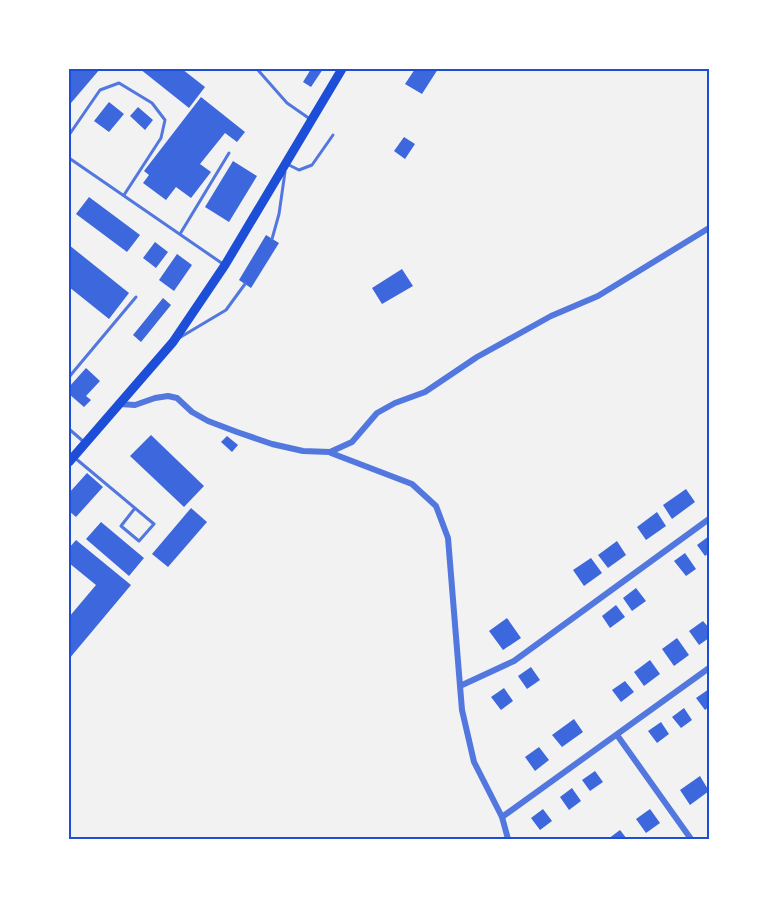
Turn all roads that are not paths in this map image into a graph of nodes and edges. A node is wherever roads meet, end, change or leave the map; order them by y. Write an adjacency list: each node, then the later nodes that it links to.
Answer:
1 (257, 69): 3 (lane)
2 (342, 69): 3 (main road)
3 (312, 120): 8 (main road)
4 (69, 135): 9 (lane)
5 (333, 135): 8 (lane)
6 (229, 153): 11 (lane)
7 (69, 158): 9 (lane)
8 (286, 164): 12 (lane); 13 (main road)
9 (124, 195): 11 (lane)
10 (709, 228): 21 (street)
11 (180, 234): 13 (lane)
12 (272, 239)
13 (225, 265): 16 (main road)
14 (245, 284): 16 (lane)
15 (136, 297): 17 (lane)
16 (173, 342): 18 (main road)
17 (69, 376)
18 (120, 405): 20 (main road); 21 (street)
19 (69, 429): 20 (lane)
20 (86, 443): 22 (main road)
21 (330, 452): 26 (street)
22 (71, 459): 23 (lane)
23 (135, 508): 23 (lane)
24 (709, 519): 26 (street)
25 (709, 668): 27 (street)
26 (460, 686): 28 (street)
27 (617, 735): 28 (street); 30 (street)
28 (502, 817): 29 (street)
29 (508, 839)
30 (691, 839)

